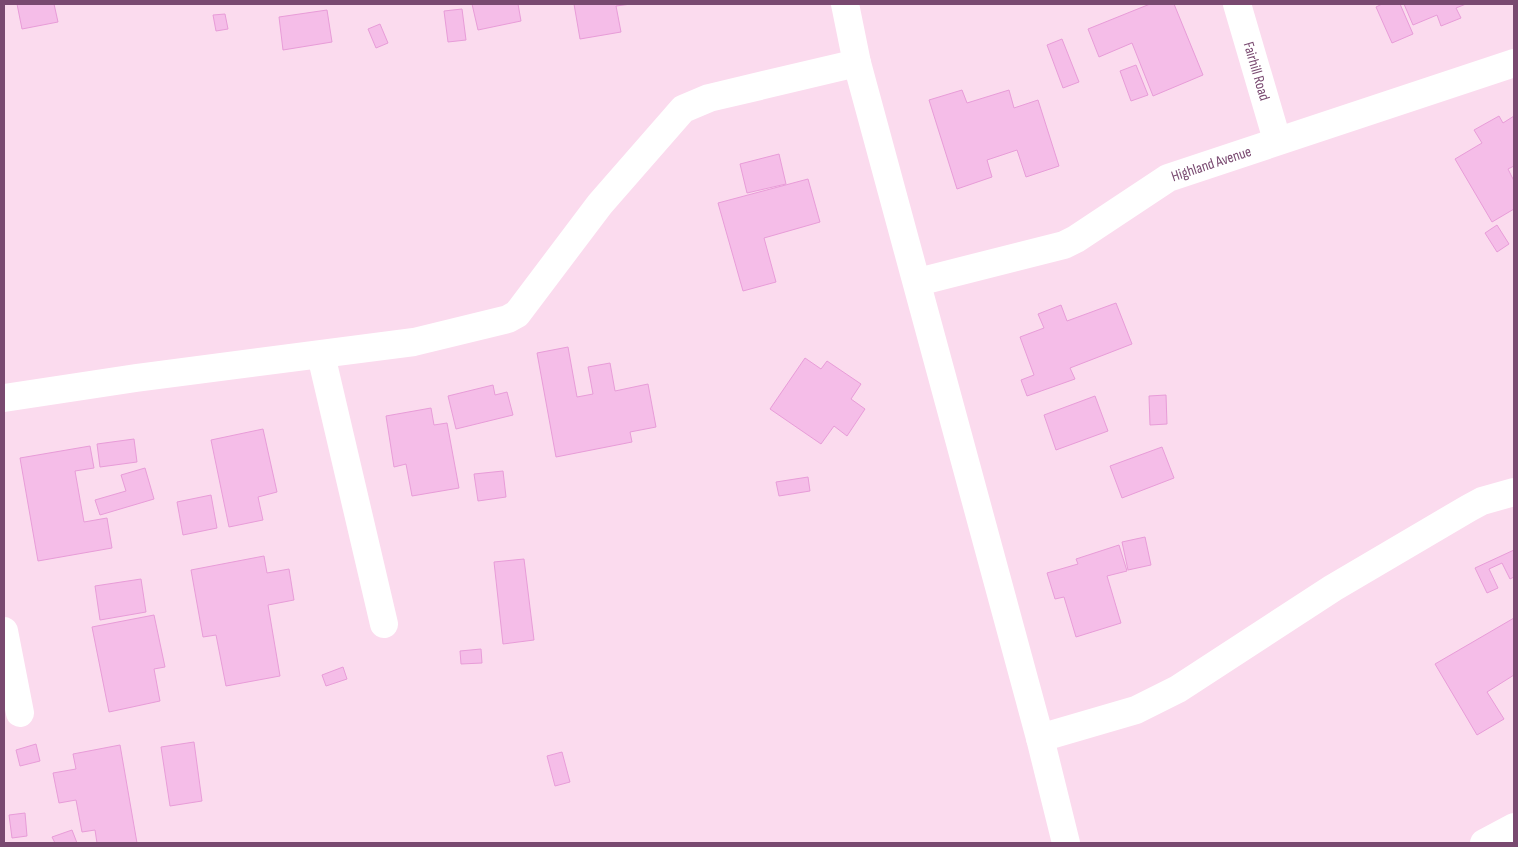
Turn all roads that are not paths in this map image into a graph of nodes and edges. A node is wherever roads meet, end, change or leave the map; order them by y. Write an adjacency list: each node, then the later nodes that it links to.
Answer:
1 (845, 4): 3 (street)
2 (1237, 4): 5 (street, Fairhill Road)
3 (857, 63): 6 (street); 7 (street)
4 (1514, 63): 5 (street, Highland Avenue)
5 (1277, 140): 6 (street, Highland Avenue)
6 (918, 282): 13 (street)
7 (321, 355): 8 (street); 10 (street)
8 (4, 398)
9 (1514, 492): 13 (street)
10 (384, 624)
11 (4, 630): 12 (street)
12 (20, 713)
13 (1040, 738): 15 (street)
14 (1514, 827): 16 (street)
15 (1066, 843)
16 (1484, 843)

